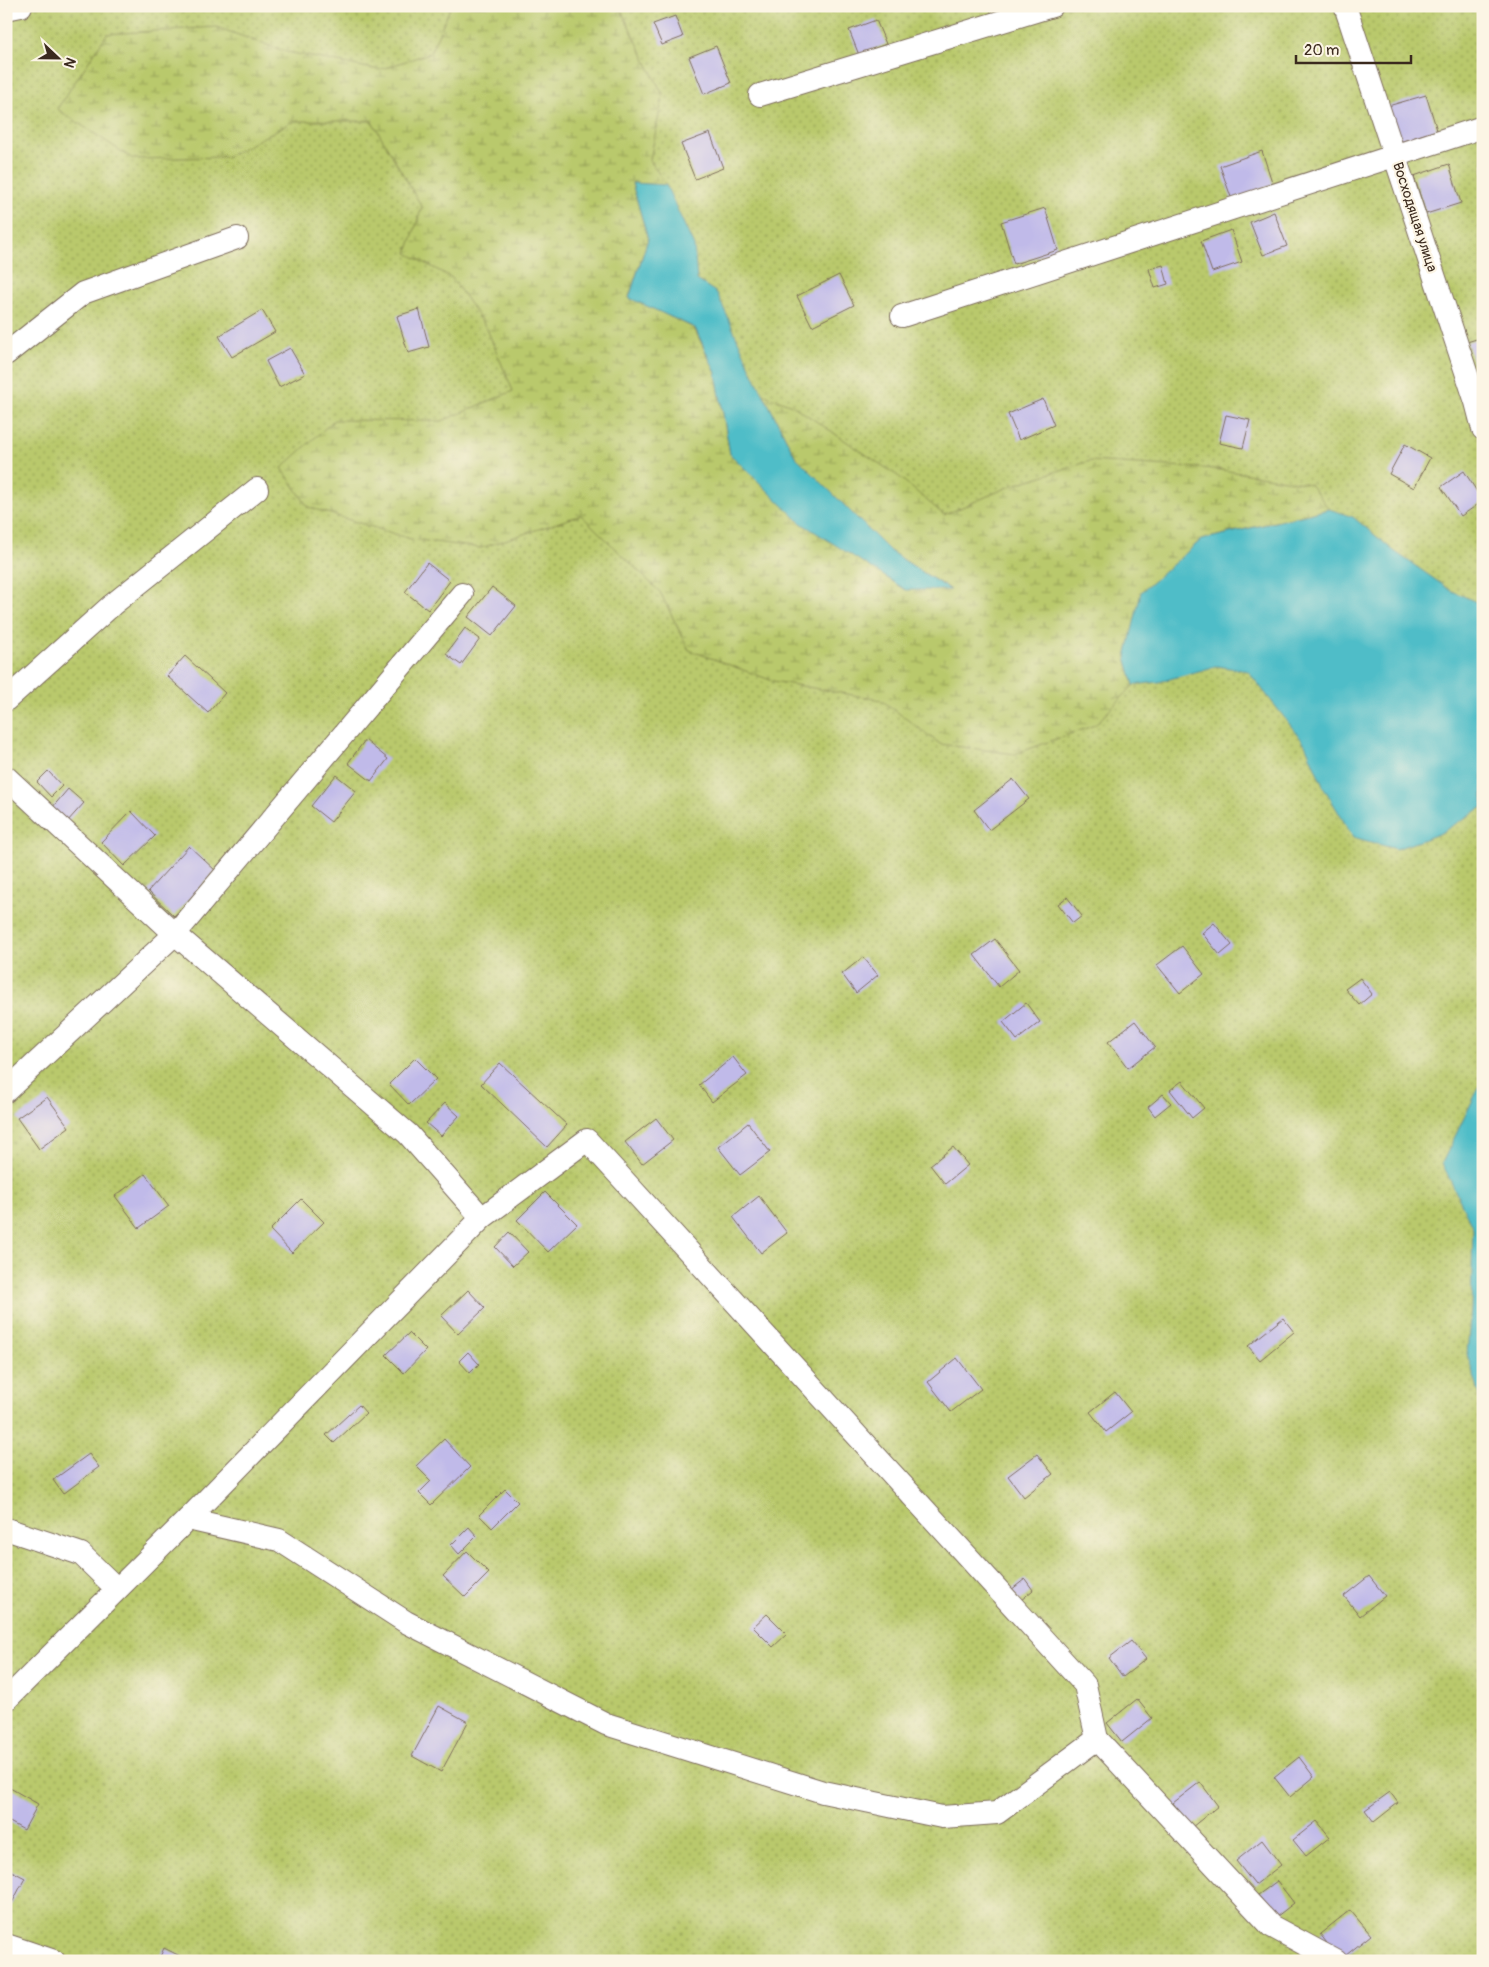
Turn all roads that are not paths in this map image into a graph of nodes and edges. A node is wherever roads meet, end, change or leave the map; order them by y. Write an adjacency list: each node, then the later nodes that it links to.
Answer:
1 (21, 6): 4 (lane)
2 (1052, 6): 5 (lane)
3 (1346, 6): 7 (lane, Восходящая улица)
4 (6, 9)
5 (760, 95)
6 (1483, 127): 7 (lane)
7 (1395, 156): 9 (lane); 11 (lane, Восходящая улица)
8 (237, 238): 10 (lane)
9 (902, 316)
10 (6, 354)
11 (1479, 401): 12 (lane, Восходящая улица)
12 (1483, 429)
13 (257, 489): 15 (lane)
14 (462, 594): 17 (lane)
15 (6, 700)
16 (6, 777): 17 (lane)
17 (175, 934): 18 (lane); 19 (lane)
18 (6, 1091)
19 (482, 1218): 20 (lane); 24 (lane)
20 (188, 1519): 22 (lane); 24 (lane)
21 (6, 1528): 22 (lane)
22 (117, 1589): 23 (lane)
23 (6, 1700)
24 (1097, 1739): 27 (lane)
25 (6, 1945): 26 (lane)
26 (54, 1961)
27 (1336, 1961)

